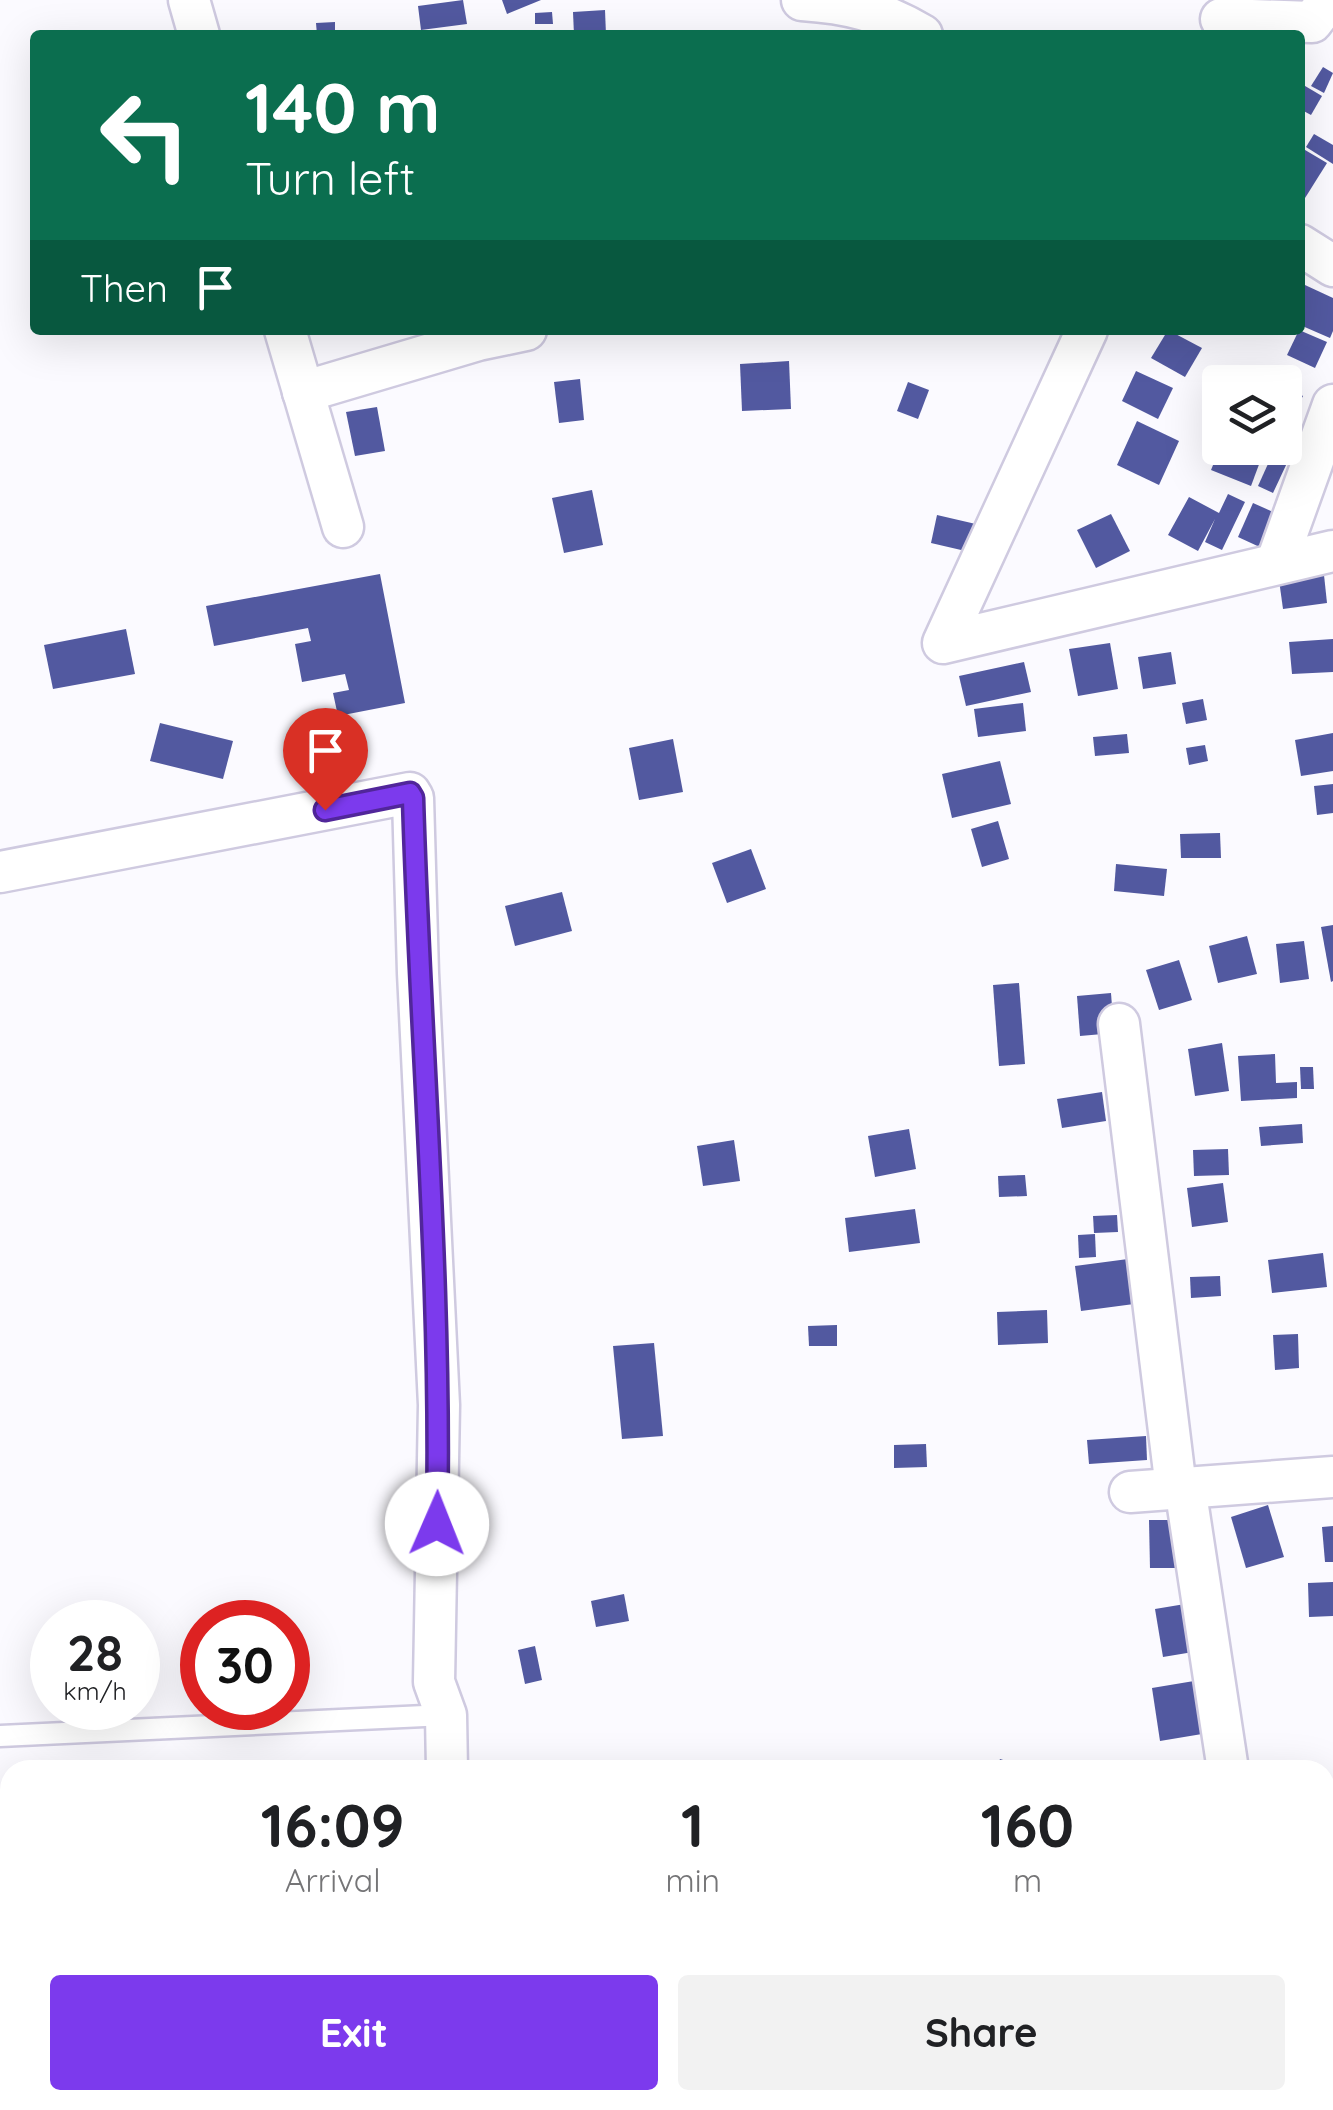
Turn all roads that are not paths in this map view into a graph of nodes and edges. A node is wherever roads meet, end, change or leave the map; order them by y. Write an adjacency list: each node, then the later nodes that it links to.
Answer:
1 (189, 0): 5 (street)
2 (802, 0): 6 (street)
3 (1221, 18): 4 (street)
4 (1325, 19)
5 (198, 30)
6 (913, 30)
7 (1305, 247): 8 (street)
8 (1333, 266)
9 (287, 335): 12 (street)
10 (502, 335): 12 (street)
11 (1085, 335): 16 (street)
12 (304, 392): 14 (street)
13 (1333, 405): 16 (street)
14 (343, 527)
15 (1333, 551): 16 (street)
16 (1276, 564)
17 (0, 872): 22 (street)
18 (1119, 1024): 20 (street)
19 (1333, 1476): 20 (street)
20 (1180, 1488): 21 (street); 25 (street)
21 (1130, 1492)
22 (446, 1715): 23 (lane); 24 (street)
23 (0, 1736)
24 (447, 1760)
25 (1226, 1760)

